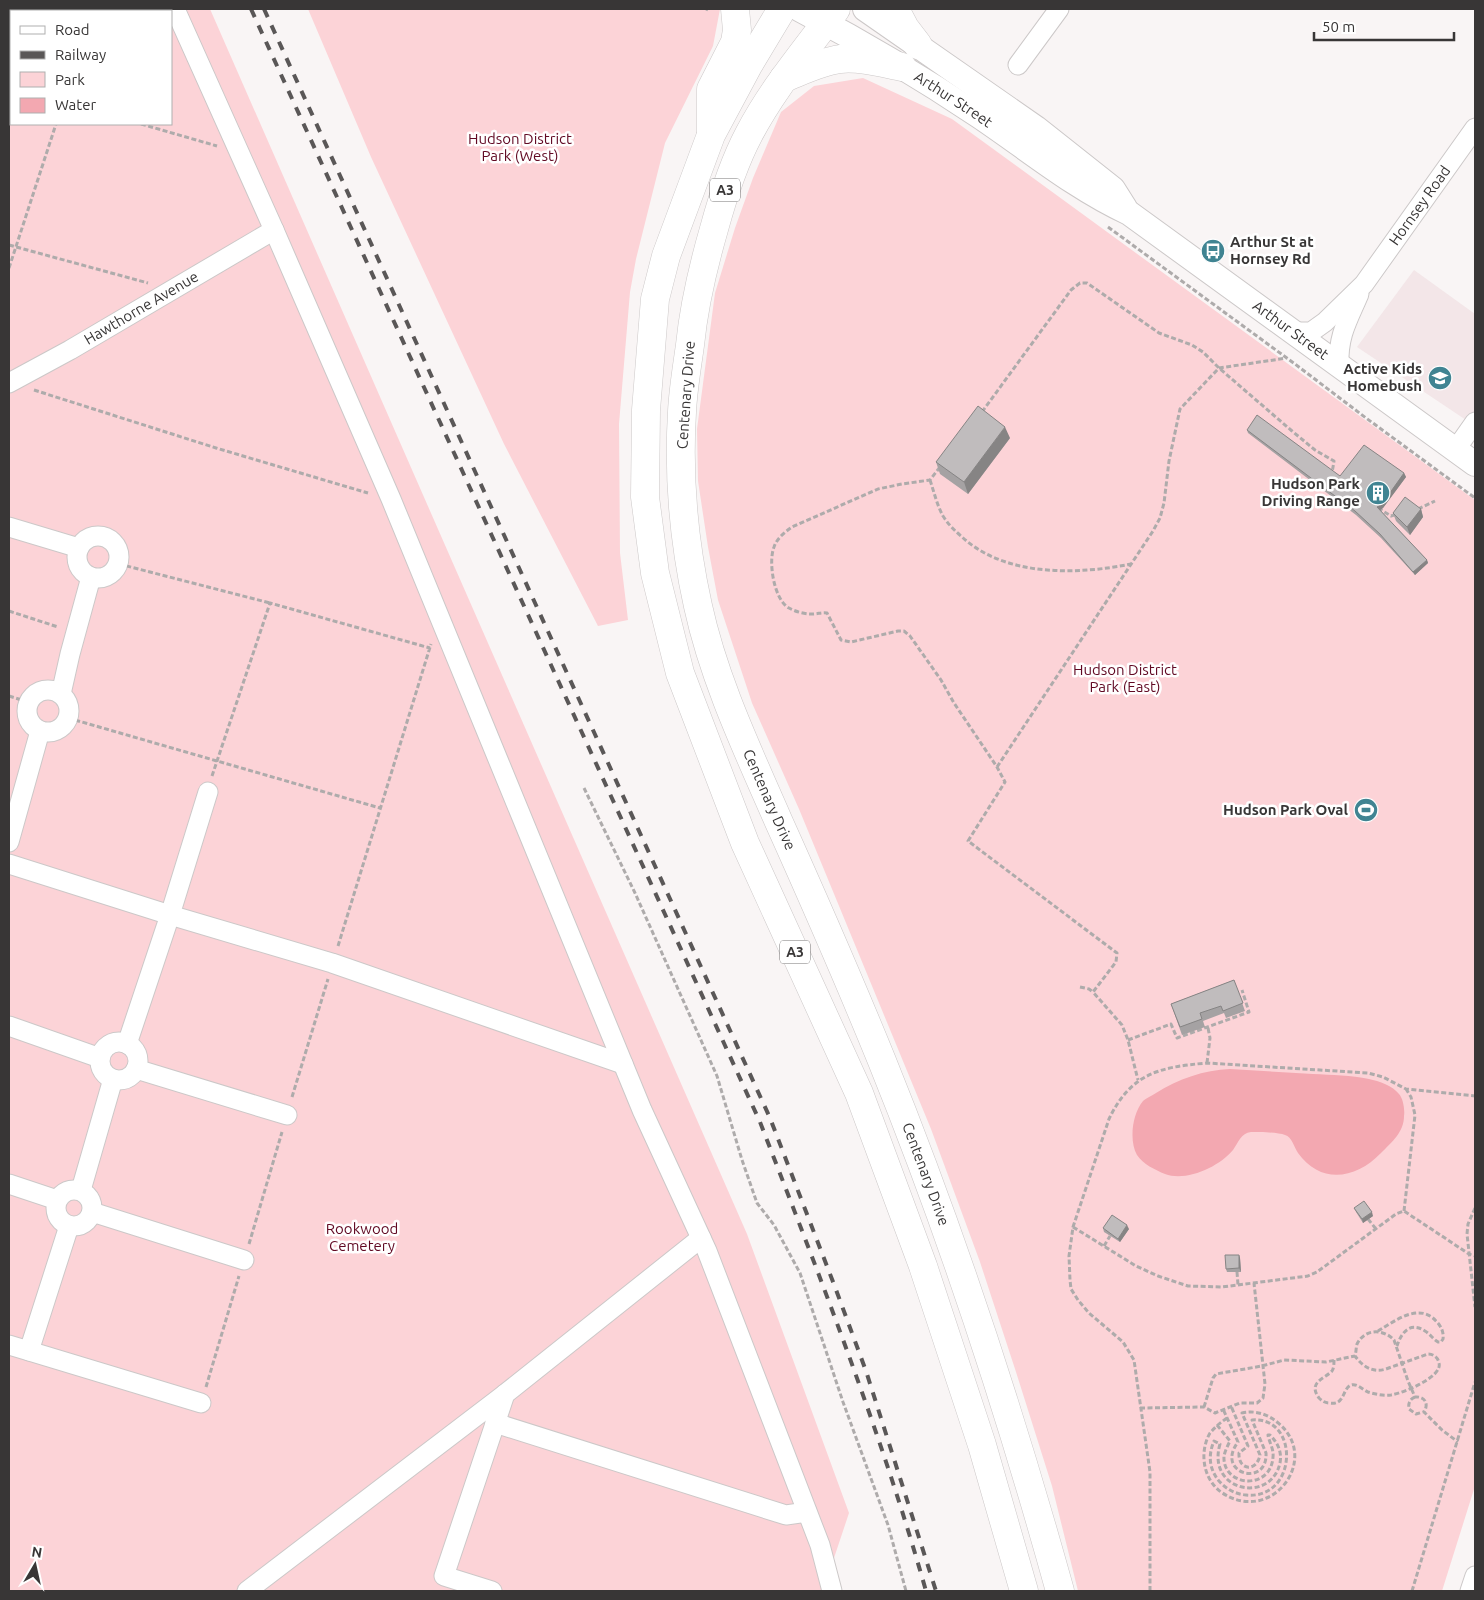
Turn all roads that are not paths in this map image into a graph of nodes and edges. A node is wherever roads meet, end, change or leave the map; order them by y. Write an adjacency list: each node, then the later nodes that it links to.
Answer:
1 (175, 9): 16 (street)
2 (734, 9): 14 (highway)
3 (782, 9): 14 (highway, A3)
4 (799, 9): 8 (main road, Arthur Street)
5 (865, 9): 9 (main road, Arthur Street)
6 (895, 9): 9 (highway)
7 (1059, 9): 10 (street)
8 (831, 16): 11 (main road, Arthur Street); 12 (highway, Centenary Drive / A3)
9 (918, 44): 15 (main road, Arthur Street)
10 (1018, 65)
11 (902, 67): 12 (highway); 15 (main road, Arthur Street)
12 (784, 78): 59 (highway, Centenary Drive / A3)
13 (1475, 128): 17 (street, Hornsey Road)
14 (711, 135): 58 (highway, A3)
15 (1129, 213): 18 (main road, Arthur Street)
16 (274, 230): 20 (street, Hawthorne Avenue); 36 (street)
17 (1364, 284): 18 (street, Hornsey Road); 19 (street, Hornsey Road)
18 (1294, 332): 19 (main road, Arthur Street)
19 (1339, 364): 22 (main road, Arthur Street)
20 (9, 382)
21 (1475, 422): 22 (street)
22 (1456, 449): 23 (main road, Arthur Street)
23 (1475, 464)
24 (9, 527): 25 (street)
25 (79, 548): 26 (street); 26 (street)
26 (91, 577): 27 (street)
27 (61, 694): 28 (street); 28 (street)
28 (40, 731): 30 (street)
29 (208, 792): 32 (street)
30 (9, 842)
31 (9, 864): 32 (street)
32 (170, 915): 34 (street); 36 (street)
33 (9, 1026): 35 (street)
34 (127, 1044): 35 (street); 37 (street)
35 (100, 1058): 38 (street)
36 (623, 1064): 45 (street)
37 (136, 1069): 38 (street); 39 (street)
38 (113, 1079): 41 (street)
39 (287, 1115)
40 (9, 1184): 42 (street)
41 (81, 1190): 42 (street); 43 (street)
42 (57, 1200): 44 (street)
43 (92, 1212): 44 (street); 46 (street)
44 (69, 1226): 48 (street)
45 (701, 1238): 49 (street); 52 (street)
46 (244, 1260)
47 (9, 1345): 48 (street)
48 (29, 1351): 50 (street)
49 (505, 1394): 51 (street); 55 (street)
50 (202, 1403)
51 (495, 1423): 52 (street); 54 (street)
52 (806, 1512): 57 (street)
53 (1475, 1576): 60 (street)
54 (442, 1584): 56 (street)
55 (247, 1591)
56 (492, 1591)
57 (832, 1591)
58 (1024, 1591)
59 (1060, 1591)
60 (1470, 1591)

